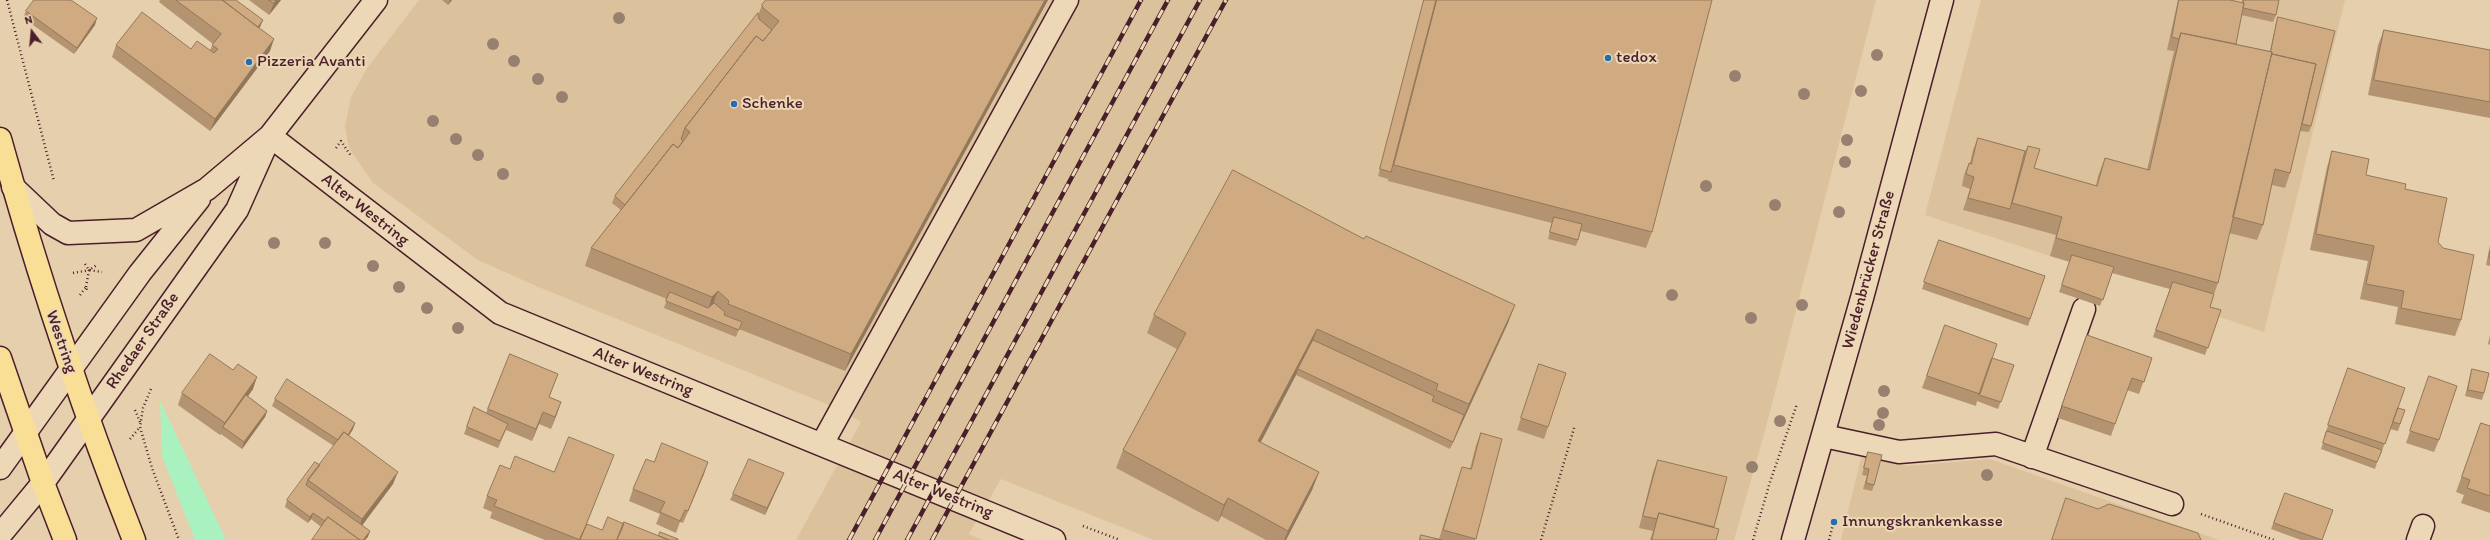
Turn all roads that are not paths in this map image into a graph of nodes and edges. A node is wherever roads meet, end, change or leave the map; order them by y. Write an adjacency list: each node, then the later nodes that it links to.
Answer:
1 (376, 0): 4 (street, Rhedaer Straße)
2 (1067, 0): 14 (street)
3 (1942, 0): 13 (street, Wiedenbrücker Straße)
4 (270, 136): 7 (street, Rhedaer Straße); 11 (street, Rhedaer Straße); 14 (street, Alter Westring)
5 (0, 140): 6 (main road, Westring)
6 (13, 187): 7 (street, Rhedaer Straße); 10 (main road, Westring)
7 (207, 189): 10 (street, Rhedaer Straße)
8 (2084, 309): 15 (street)
9 (0, 358): 12 (main road)
10 (70, 369): 11 (main road, Westring); 12 (street, Rhedaer Straße)
11 (87, 420): 17 (street, Rhedaer Straße); 21 (main road, Westring)
12 (25, 431): 16 (street, Rhedaer Straße); 17 (main road)
13 (1824, 436): 15 (street); 23 (street, Wiedenbrücker Straße)
14 (822, 444): 22 (street, Alter Westring)
15 (2032, 457): 18 (street)
16 (0, 468)
17 (42, 483): 19 (street, Rhedaer Straße); 20 (main road)
18 (2172, 504)
19 (0, 535)
20 (65, 540)
21 (134, 540)
22 (1054, 540)
23 (1793, 540)

